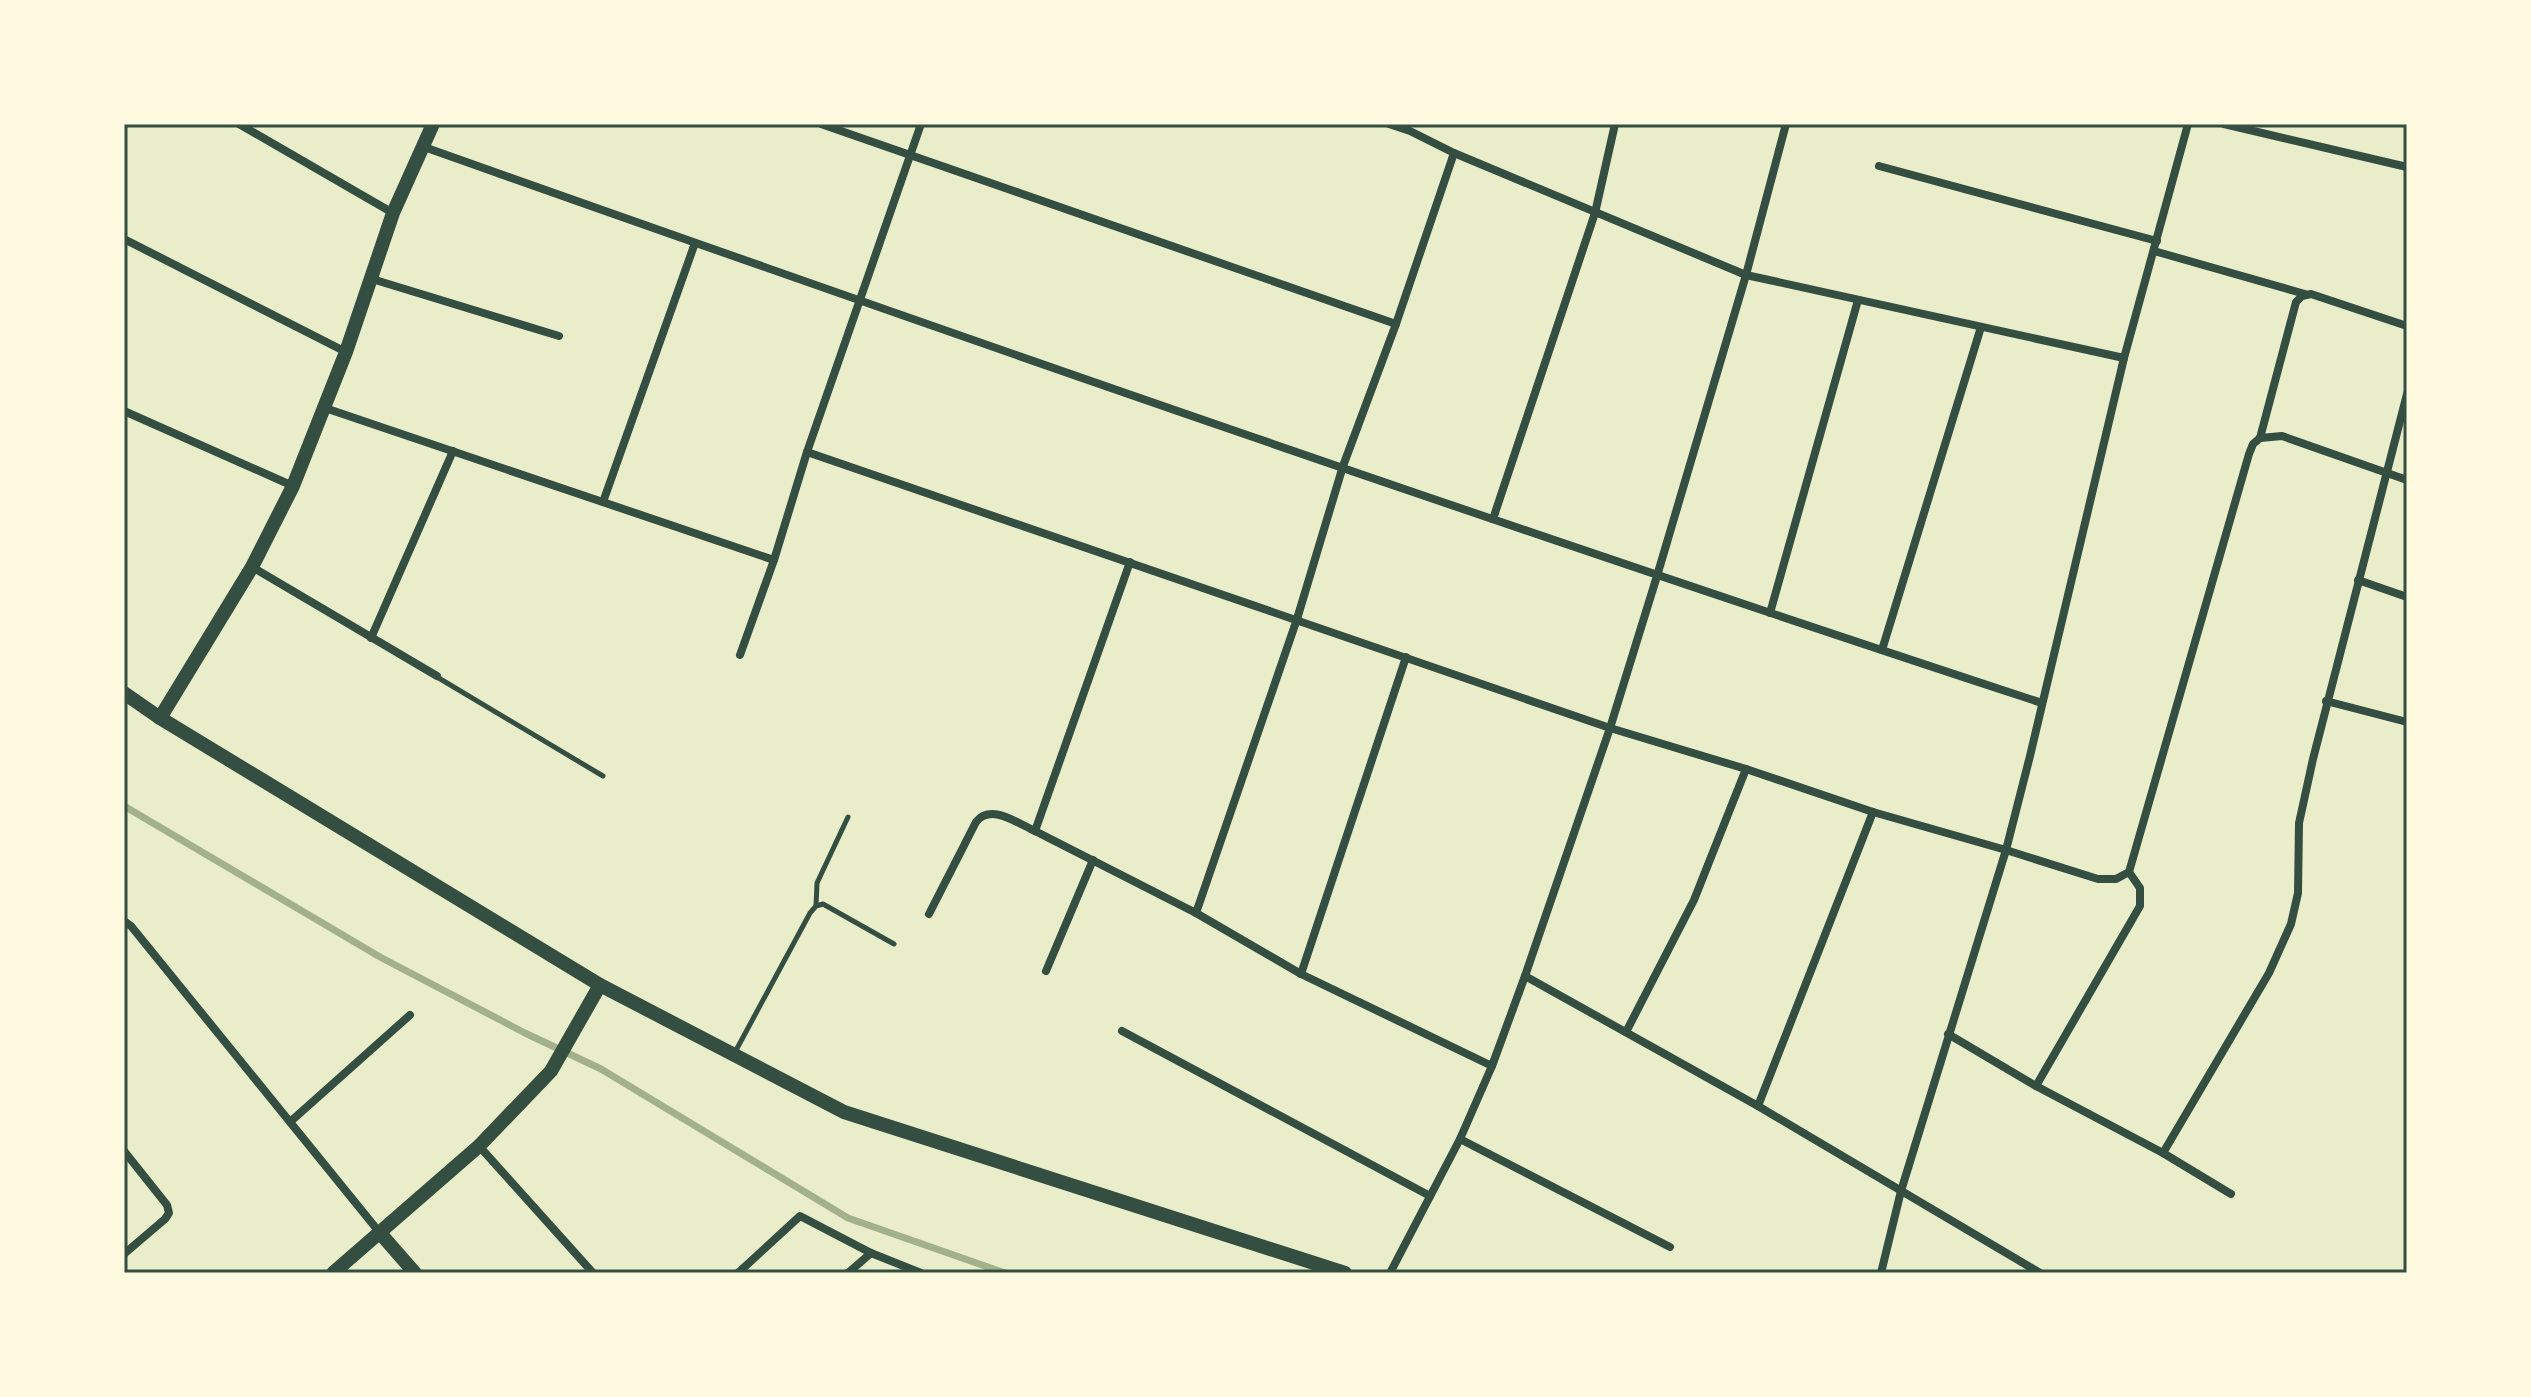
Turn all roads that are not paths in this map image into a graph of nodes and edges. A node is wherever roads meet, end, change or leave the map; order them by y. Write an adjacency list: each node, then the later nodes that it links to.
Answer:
1 (239, 124): 16 (street)
2 (433, 124): 11 (street)
3 (821, 124): 13 (street)
4 (921, 124): 13 (street)
5 (1389, 124): 10 (street)
6 (1615, 124): 17 (street)
7 (1786, 124): 22 (street)
8 (2188, 124): 19 (street)
9 (2224, 124): 15 (street)
10 (1411, 128): 12 (street)
11 (424, 147): 16 (street); 20 (street)
12 (1454, 153): 17 (street); 27 (street)
13 (911, 154): 26 (street); 27 (street)
14 (1879, 166): 19 (street)
15 (2407, 167)
16 (393, 213): 23 (street)
17 (1595, 213): 22 (street); 44 (street)
18 (124, 239): 31 (street)
19 (2157, 241): 21 (street)
20 (695, 243): 26 (street); 43 (street)
21 (2154, 251): 24 (street); 32 (street)
22 (1746, 275): 25 (street); 48 (street)
23 (372, 279): 30 (street); 31 (street)
24 (2306, 294): 28 (street); 36 (street)
25 (1858, 300): 29 (street); 51 (street)
26 (861, 301): 38 (street); 39 (street)
27 (1396, 324): 39 (street)
28 (2407, 326)
29 (1981, 327): 32 (street); 54 (street)
30 (559, 336)
31 (346, 352): 34 (street)
32 (2124, 358): 60 (street)
33 (2407, 394): 40 (street)
34 (325, 408): 37 (street); 42 (street)
35 (124, 411): 42 (street)
36 (2260, 438): 40 (street); 71 (street)
37 (453, 451): 43 (street); 53 (street)
38 (807, 452): 45 (street); 46 (street)
39 (1343, 466): 44 (street); 52 (street)
40 (2386, 474): 41 (street); 49 (street)
41 (2407, 480)
42 (293, 486): 47 (street)
43 (603, 502): 45 (street)
44 (1493, 519): 48 (street)
45 (774, 560): 55 (street)
46 (1130, 562): 52 (street); 68 (street)
47 (252, 567): 53 (street); 61 (street)
48 (1657, 576): 51 (street); 63 (street)
49 (2358, 580): 50 (street); 59 (street)
50 (2407, 597)
51 (1770, 613): 54 (street)
52 (1297, 619): 56 (street); 73 (street)
53 (371, 638): 57 (street)
54 (1882, 650): 60 (street)
55 (740, 655)
56 (1406, 657): 63 (street); 78 (street)
57 (437, 676): 65 (lane)
58 (124, 693): 61 (street)
59 (2326, 701): 62 (street); 93 (street)
60 (2042, 703): 69 (street)
61 (160, 718): 80 (street)
62 (2407, 722)
63 (1610, 728): 64 (street); 79 (street)
64 (1746, 769): 66 (street); 83 (street)
65 (603, 776)
66 (1873, 812): 69 (street); 88 (street)
67 (848, 817): 72 (lane)
68 (1035, 831): 70 (street); 74 (street)
69 (2006, 850): 71 (street); 84 (street)
70 (1093, 860): 73 (street); 77 (street)
71 (2129, 872): 87 (street)
72 (816, 906): 76 (lane); 85 (lane)
73 (1196, 913): 78 (street)
74 (929, 914)
75 (124, 921): 89 (street)
76 (894, 944)
77 (1046, 971)
78 (1301, 974): 86 (street)
79 (1525, 976): 83 (street); 86 (street)
80 (600, 985): 85 (street); 91 (street)
81 (410, 1015): 89 (street)
82 (1122, 1031): 96 (street)
83 (1626, 1032): 88 (street)
84 (1948, 1034): 87 (street); 94 (street)
85 (734, 1055): 107 (street)
86 (1492, 1066): 90 (street)
87 (2036, 1086): 93 (street)
88 (1758, 1106): 94 (street)
89 (290, 1122): 97 (street)
90 (1460, 1139): 96 (street); 98 (street)
91 (479, 1146): 97 (street); 103 (street)
92 (124, 1151): 100 (street)
93 (2163, 1153): 95 (street)
94 (1901, 1191): 109 (street); 110 (street)
95 (2231, 1194)
96 (1430, 1196): 108 (street)
97 (380, 1233): 101 (street); 102 (street)
98 (1670, 1247)
99 (871, 1253): 104 (street); 105 (street); 106 (street)
100 (124, 1254)
101 (333, 1273)
102 (415, 1273)
103 (593, 1273)
104 (738, 1273)
105 (848, 1273)
106 (921, 1273)
107 (1345, 1273)
108 (1390, 1273)
109 (1881, 1273)
110 (2040, 1273)

